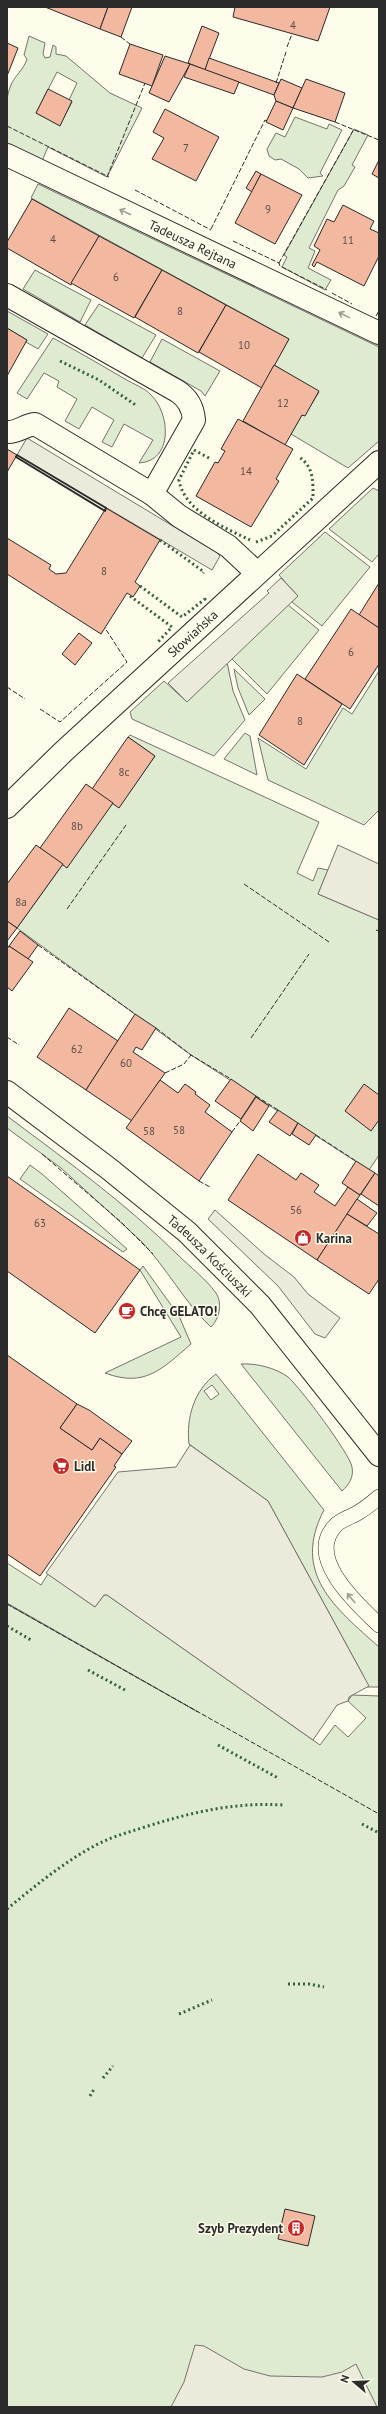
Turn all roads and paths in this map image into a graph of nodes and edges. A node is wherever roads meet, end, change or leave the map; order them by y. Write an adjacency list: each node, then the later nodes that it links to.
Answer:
1 (7, 155): 3 (street, Tadeusza Rejtana, one-way to 1)
2 (7, 295): 6 (street)
3 (379, 333)
4 (7, 432): 6 (street)
5 (379, 462): 7 (street, Słowiańska)
6 (152, 494): 7 (street)
7 (257, 573): 8 (street, Słowiańska)
8 (7, 807)
9 (7, 1092): 10 (street, Tadeusza Kościuszki)
10 (379, 1455)
11 (379, 1498): 12 (lane, one-way to 11)
12 (379, 1625)

